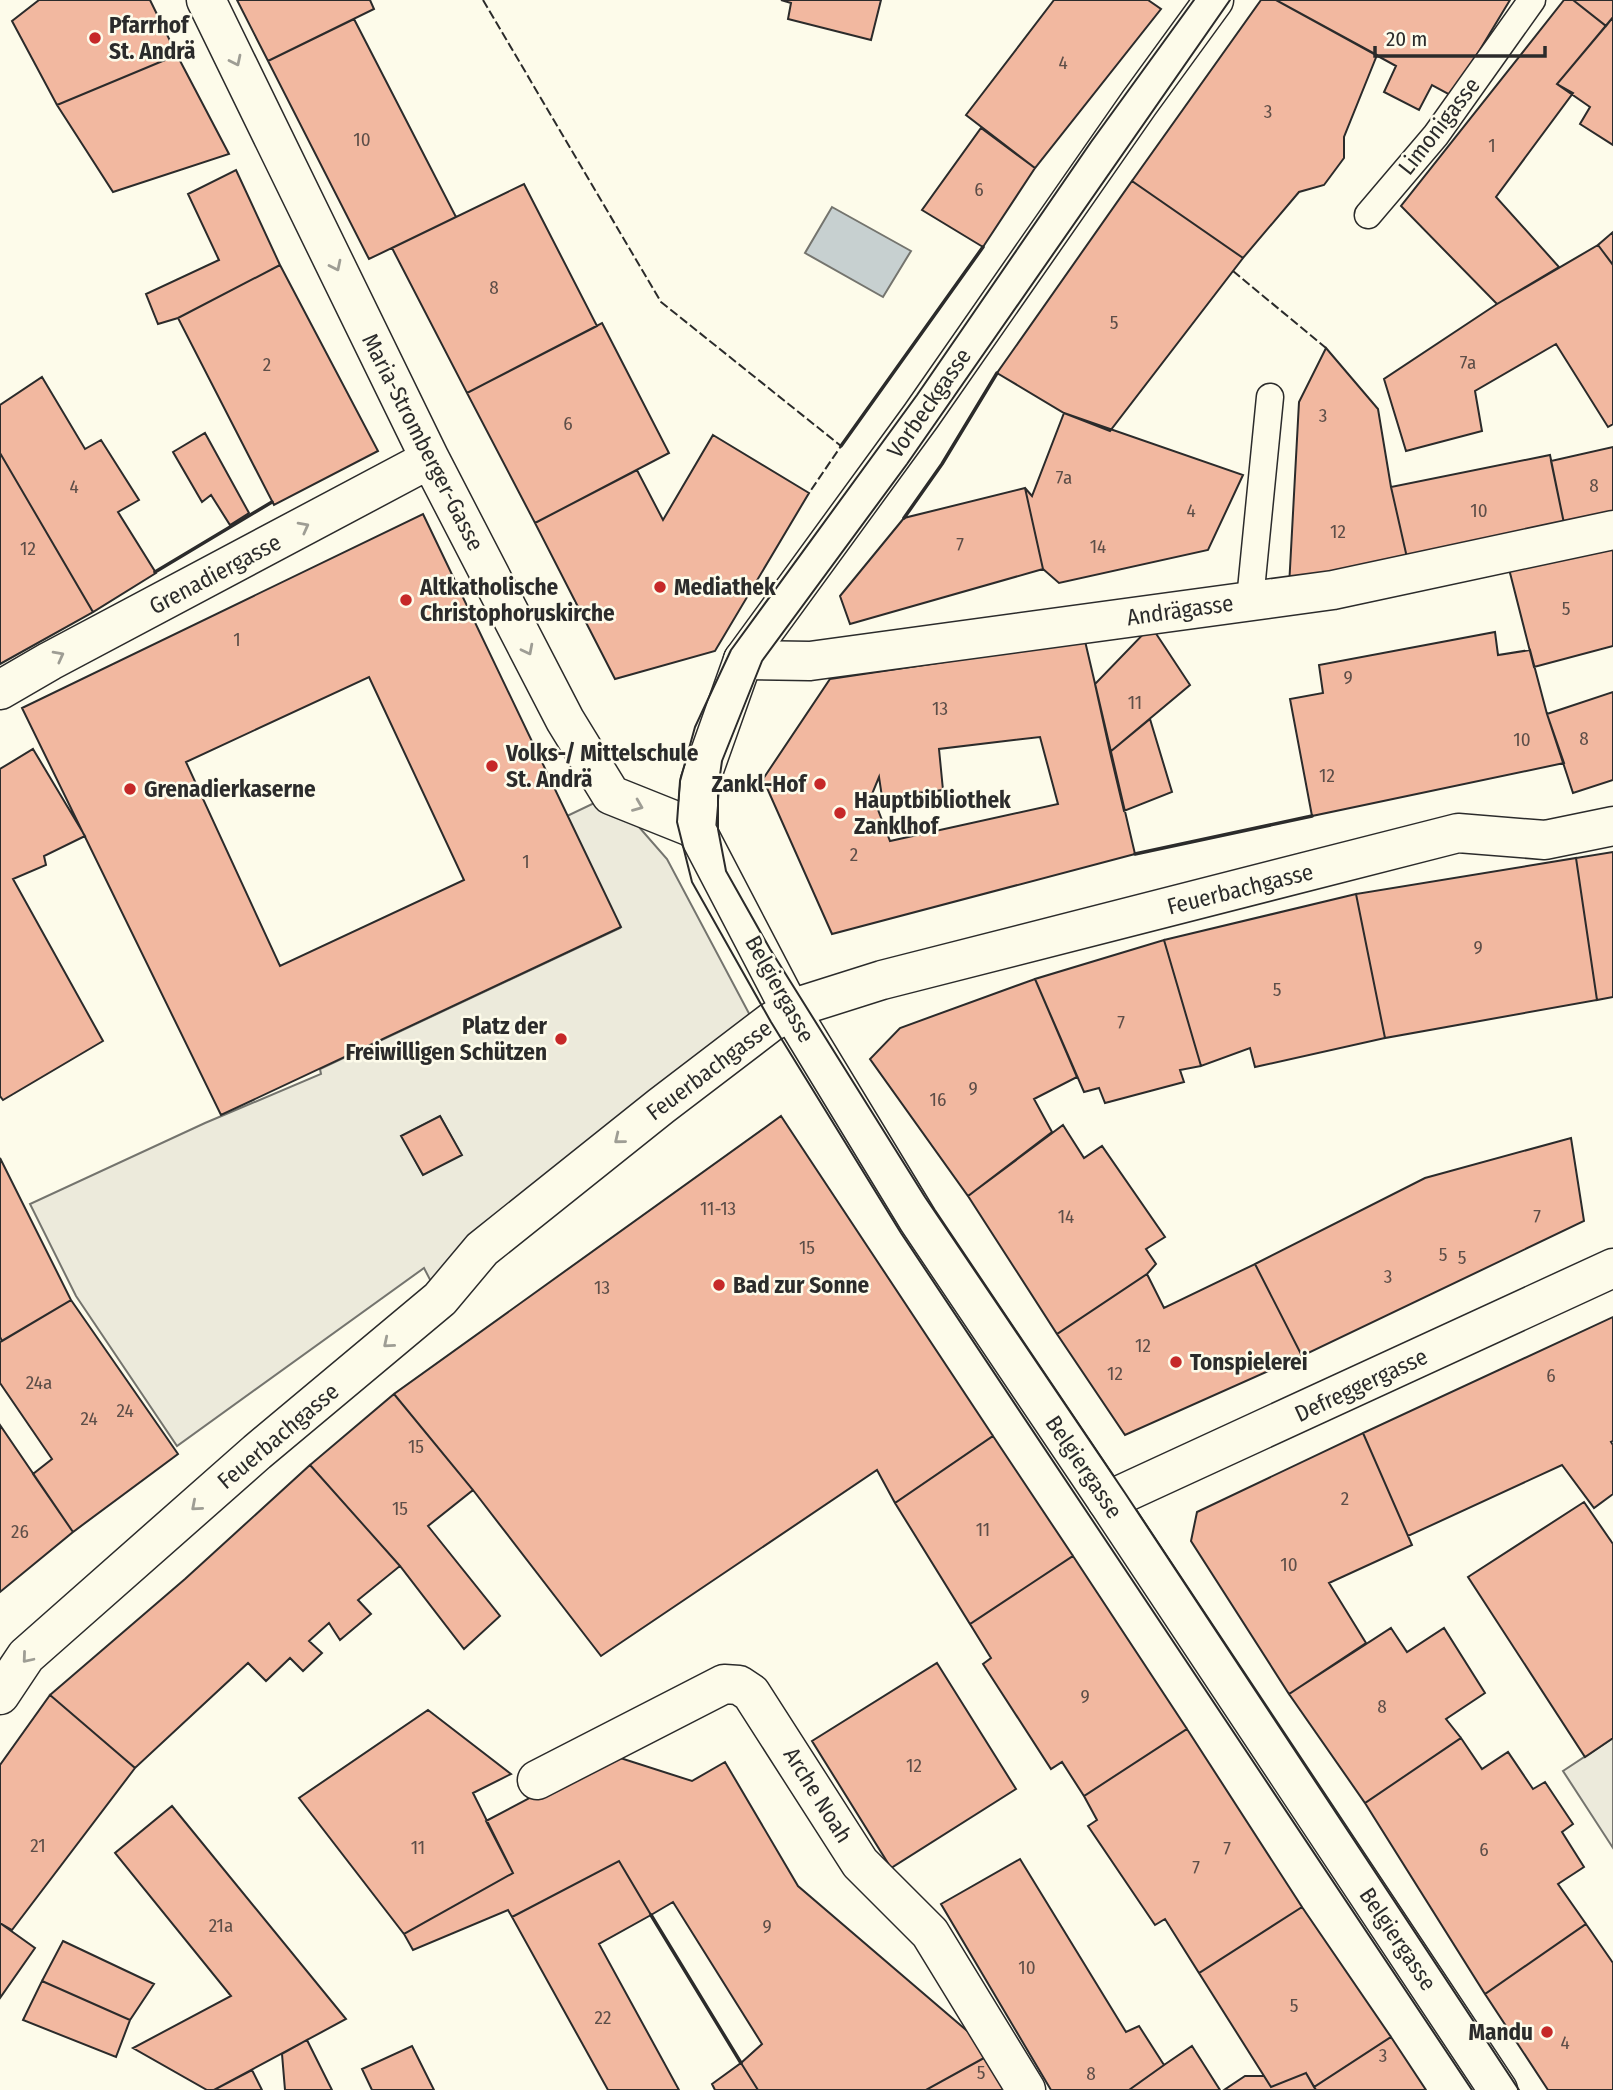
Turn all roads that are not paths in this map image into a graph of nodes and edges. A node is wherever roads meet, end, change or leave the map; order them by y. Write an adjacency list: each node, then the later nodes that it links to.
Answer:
1 (206, 0): 6 (street, Maria-Stromberger-Gasse, one-way to 6)
2 (1214, 0): 9 (street, Vorbeckgasse)
3 (1532, 0): 4 (lane, Limonigasse)
4 (1368, 215)
5 (1270, 397): 8 (lane)
6 (430, 459): 10 (street, Grenadiergasse, one-way to 6); 12 (street, Maria-Stromberger-Gasse, one-way to 12)
7 (1613, 530): 8 (street, Andrägasse)
8 (1250, 600): 9 (street, Andrägasse)
9 (743, 660): 12 (street, Vorbeckgasse)
10 (0, 690)
11 (1613, 826): 13 (street, Feuerbachgasse)
12 (696, 829): 13 (street, Belgiergasse)
13 (791, 1011): 15 (street, Belgiergasse); 16 (street, Feuerbachgasse, one-way to 16)
14 (1613, 1268): 15 (street, Defreggergasse)
15 (1107, 1501): 19 (street, Belgiergasse)
16 (0, 1695)
17 (537, 1780): 18 (street, Arche Noah)
18 (1026, 2090)
19 (1498, 2090)

